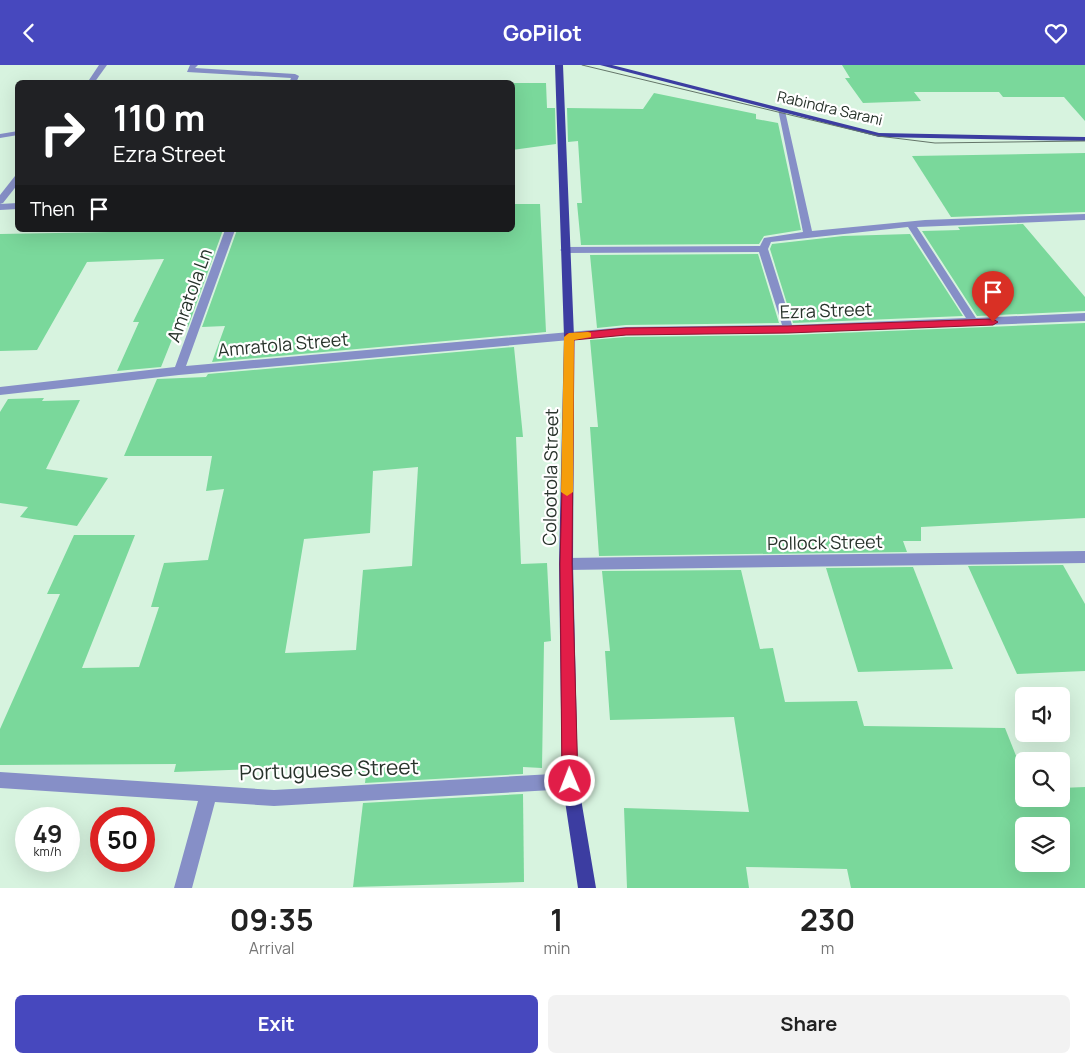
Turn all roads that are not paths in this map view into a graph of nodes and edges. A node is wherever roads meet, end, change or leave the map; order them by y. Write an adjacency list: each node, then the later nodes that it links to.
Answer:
1 (104, 65): 6 (street)
2 (194, 65): 5 (street)
3 (559, 65): 20 (main road, Colootola Street)
4 (604, 65): 7 (main road, Rabindra Sarani)
5 (295, 76)
6 (92, 80)
7 (781, 111): 10 (main road, Rabindra Sarani); 18 (street)
8 (15, 134): 9 (street)
9 (0, 136)
10 (1085, 139)
11 (15, 182): 12 (street)
12 (0, 201)
13 (15, 206): 14 (street)
14 (0, 207)
15 (1085, 217): 16 (street)
16 (911, 225): 18 (street); 22 (street)
17 (229, 232): 25 (street, Amratola Ln)
18 (808, 233): 19 (street)
19 (763, 249): 20 (street); 23 (street)
20 (565, 250): 24 (main road, Colootola Street)
21 (1085, 317): 22 (street, Ezra Street)
22 (974, 323): 23 (street, Ezra Street)
23 (788, 329): 24 (street, Ezra Street)
24 (569, 337): 25 (street, Amratola Street); 29 (main road, Colootola Street)
25 (179, 371): 26 (street, Amratola Street)
26 (4, 391): 27 (street)
27 (0, 402)
28 (1085, 557): 29 (street, Pollock Street)
29 (566, 564): 31 (main road, Colootola Street)
30 (0, 780): 32 (street, Portuguese Street)
31 (570, 781): 32 (street, Portuguese Street); 34 (main road, Colootola Street)
32 (209, 793): 33 (street)
33 (183, 888)
34 (588, 888)

